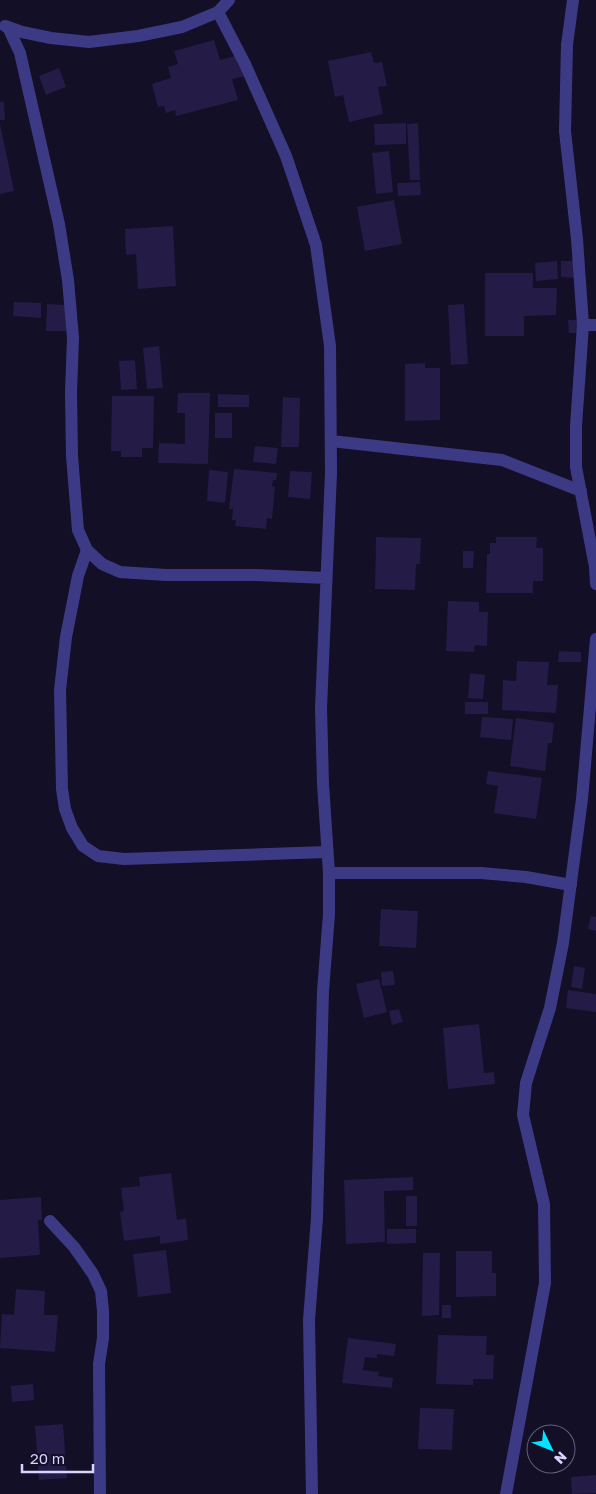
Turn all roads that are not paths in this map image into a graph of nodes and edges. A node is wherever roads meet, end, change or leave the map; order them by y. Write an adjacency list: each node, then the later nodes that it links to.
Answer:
1 (229, 0): 3 (street)
2 (573, 0): 5 (street)
3 (218, 12): 4 (street); 6 (street)
4 (4, 26): 8 (street)
5 (590, 325): 7 (street)
6 (331, 441): 7 (street); 9 (street)
7 (581, 491): 10 (street)
8 (87, 550): 9 (street); 12 (street)
9 (326, 578): 12 (street)
10 (596, 584)
11 (596, 639): 14 (street)
12 (327, 852): 13 (street)
13 (329, 873): 14 (street); 17 (street)
14 (571, 885): 18 (street)
15 (50, 1221): 16 (street)
16 (100, 1494)
17 (312, 1494)
18 (506, 1494)

